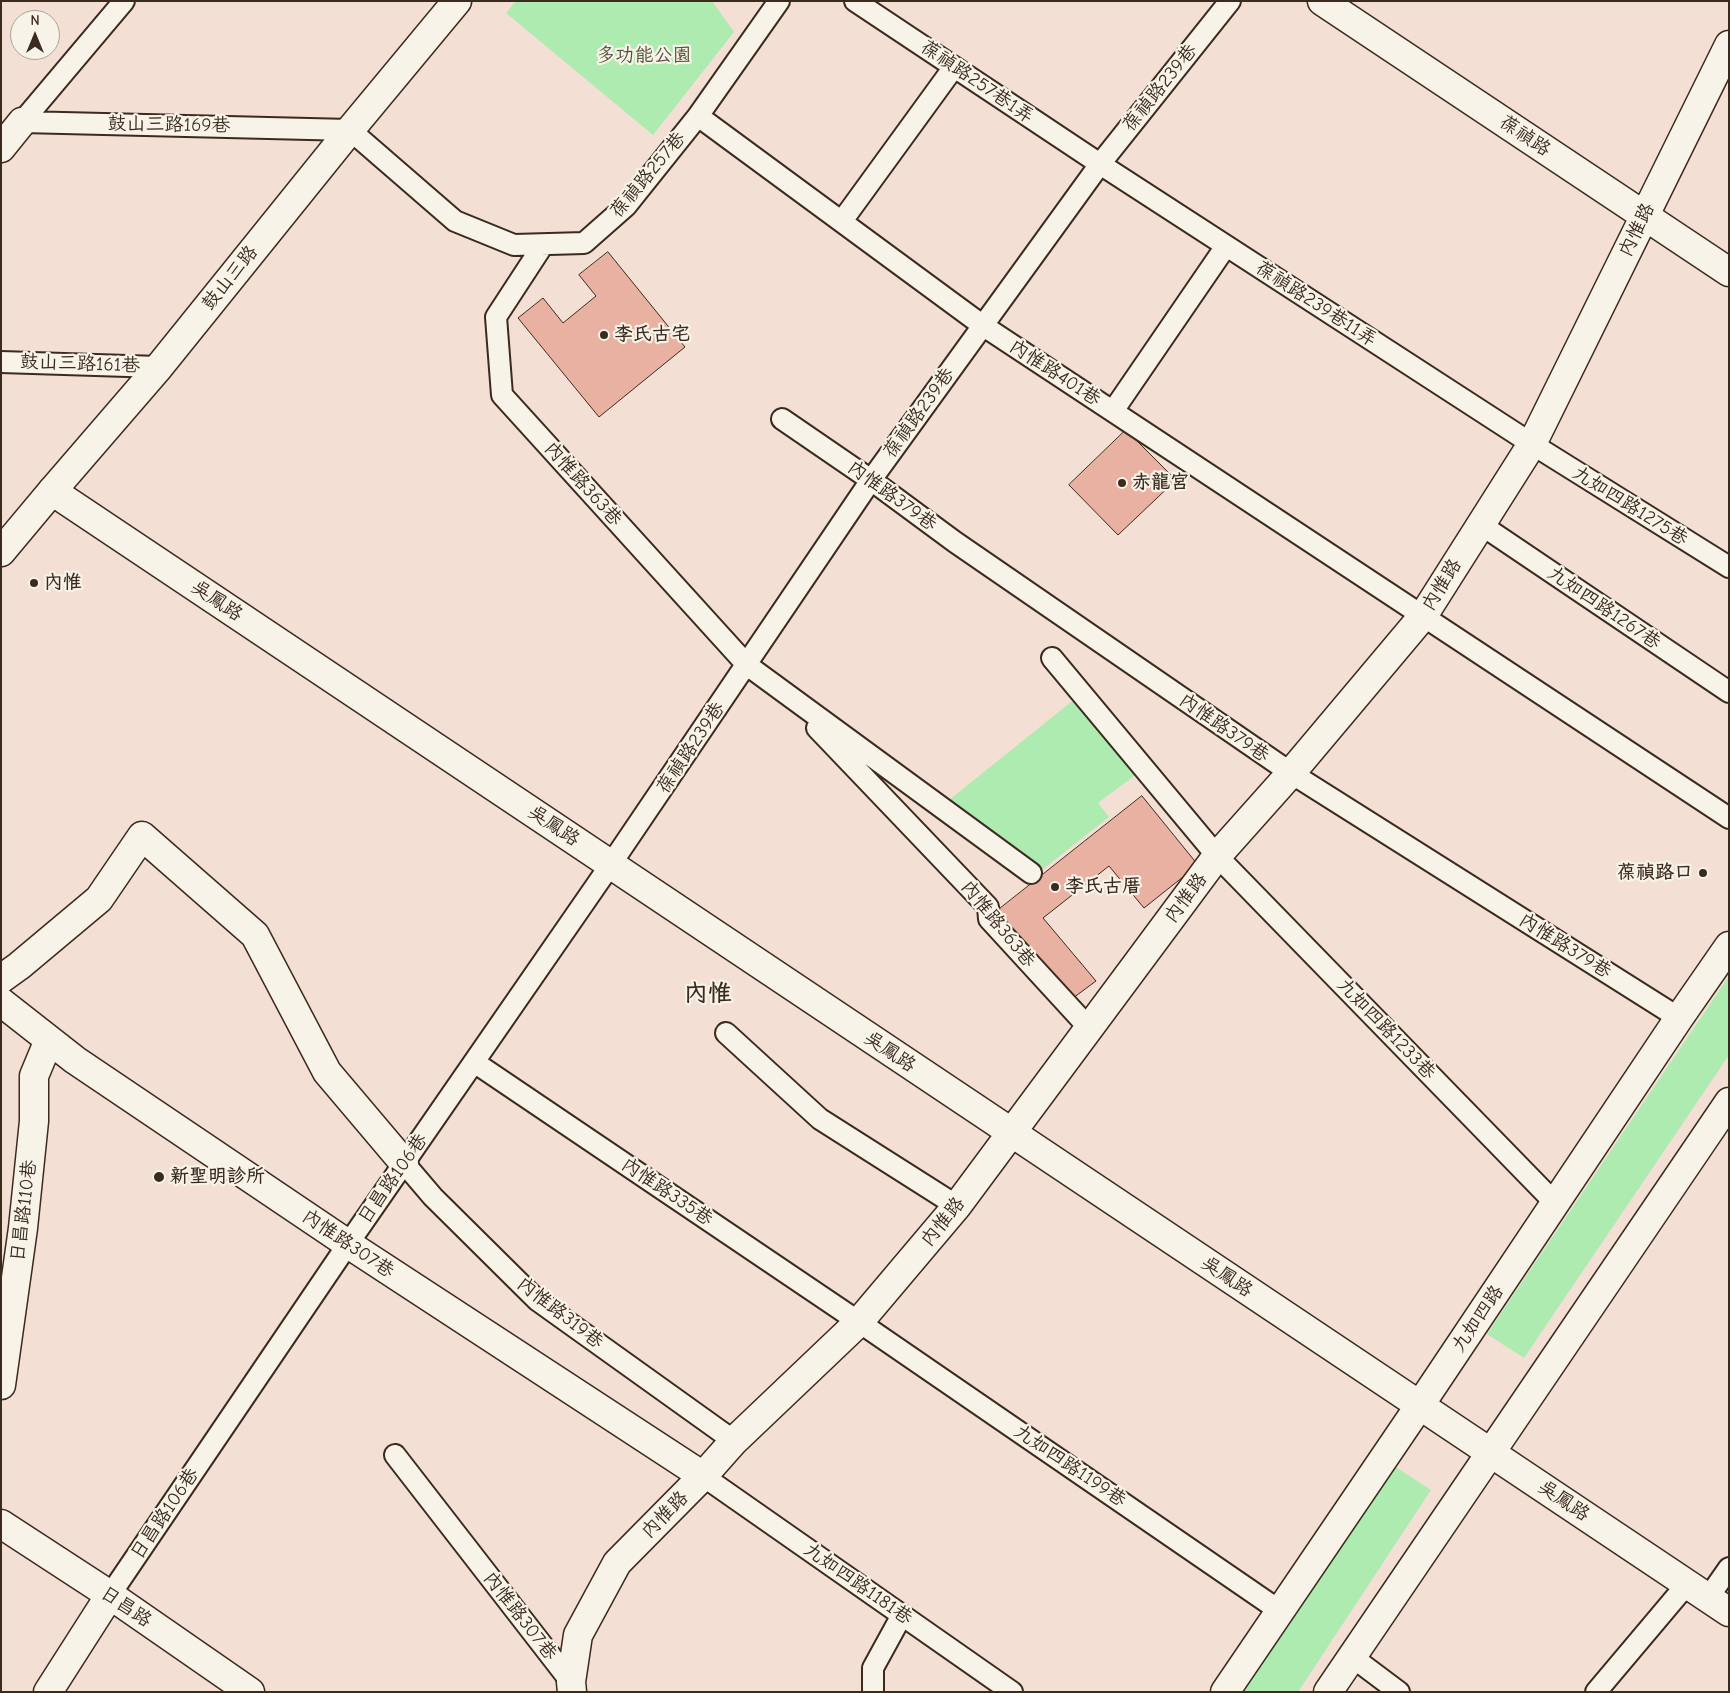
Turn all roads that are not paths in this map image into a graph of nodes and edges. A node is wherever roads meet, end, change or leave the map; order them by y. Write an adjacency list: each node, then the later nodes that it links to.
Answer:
1 (124, 1): 10 (lane)
2 (457, 1): 11 (street, 鼓山三路)
3 (779, 1): 9 (lane, 葆禎路257巷)
4 (855, 1): 8 (lane, 葆禎路257巷1弄)
5 (1230, 1): 13 (lane, 葆禎路239巷)
6 (1322, 1): 14 (street, 葆禎路)
7 (1729, 45): 14 (street, 內惟路)
8 (954, 67): 13 (lane, 葆禎路257巷1弄); 15 (lane)
9 (698, 116): 15 (lane, 內惟路401巷); 16 (lane, 葆禎路257巷)
10 (22, 122): 11 (lane, 鼓山三路169巷); 12 (street)
11 (350, 130): 16 (lane, 葆禎路257巷); 21 (street, 鼓山三路)
12 (1, 148)
13 (1100, 164): 17 (lane, 葆禎路239巷11弄); 19 (lane, 葆禎路239巷)
14 (1644, 215): 18 (street, 葆禎路); 24 (street, 內惟路)
15 (842, 221): 19 (lane, 內惟路401巷)
16 (543, 245): 32 (lane, 內惟路363巷)
17 (1226, 246): 22 (lane); 24 (lane, 葆禎路239巷11弄)
18 (1729, 272)
19 (982, 325): 22 (lane, 內惟路401巷); 25 (lane, 葆禎路239巷)
20 (1, 362): 21 (lane, 鼓山三路161巷)
21 (159, 367): 26 (street, 鼓山三路)
22 (1113, 411): 30 (lane, 內惟路401巷)
23 (782, 419): 25 (lane, 內惟路379巷)
24 (1532, 444): 27 (street, 內惟路); 29 (lane, 九如四路1275巷)
25 (871, 480): 32 (lane, 葆禎路239巷); 35 (lane, 內惟路379巷)
26 (52, 491): 28 (street, 鼓山三路); 40 (street, 吳鳳路)
27 (1480, 524): 30 (street, 內惟路); 34 (lane, 九如四路1267巷)
28 (1, 552)
29 (1729, 567)
30 (1423, 616): 35 (street, 內惟路); 37 (lane, 內惟路401巷)
31 (1052, 658): 39 (lane)
32 (747, 665): 33 (lane, 內惟路363巷); 40 (lane, 葆禎路239巷)
33 (780, 689): 36 (lane, 內惟路363巷); 38 (lane, 內惟路363巷)
34 (1729, 692)
35 (1291, 773): 39 (street, 內惟路); 45 (lane, 內惟路379巷)
36 (928, 797): 38 (lane); 41 (lane, 內惟路363巷)
37 (1729, 818)
38 (906, 821): 46 (lane, 內惟路363巷)
39 (1217, 856): 46 (street, 內惟路); 53 (lane, 九如四路1233巷)
40 (611, 864): 49 (lane, 日昌路106巷); 51 (street, 吳鳳路)
41 (1031, 873)
42 (1729, 946): 45 (street, 九如四路)
43 (1, 979): 52 (street)
44 (1, 1002): 48 (street, 內惟路307巷)
45 (1679, 1018): 53 (street, 九如四路)
46 (1089, 1028): 51 (street, 內惟路)
47 (726, 1034): 54 (lane)
48 (49, 1040): 55 (street, 內惟路307巷); 57 (street, 日昌路110巷)
49 (474, 1062): 52 (lane, 日昌路106巷); 56 (lane, 內惟路335巷)
50 (1729, 1102): 60 (street)
51 (1011, 1133): 54 (street, 內惟路); 58 (street, 吳鳳路)
52 (404, 1163): 55 (lane, 日昌路106巷); 59 (lane, 內惟路319巷)
53 (1555, 1203): 58 (street, 九如四路)
54 (957, 1206): 56 (street, 內惟路)
55 (348, 1244): 62 (street, 內惟路307巷); 65 (lane, 日昌路106巷)
56 (859, 1322): 59 (street, 內惟路); 67 (lane, 九如四路1199巷)
57 (1, 1385)
58 (1420, 1406): 60 (street, 吳鳳路); 67 (street, 九如四路)
59 (734, 1441): 62 (street, 內惟路)
60 (1490, 1452): 66 (street, 吳鳳路); 69 (street)
61 (395, 1455): 70 (lane, 內惟路307巷)
62 (703, 1476): 68 (lane, 九如四路1181巷); 70 (street, 內惟路)
63 (1, 1524): 65 (street, 日昌路)
64 (1729, 1568): 66 (lane)
65 (110, 1596): 71 (street); 72 (street, 日昌路)
66 (1708, 1598): 78 (lane)
67 (1280, 1611): 75 (street, 九如四路)
68 (902, 1615): 73 (lane); 74 (lane, 九如四路1181巷)
69 (1351, 1656): 76 (street); 77 (lane)
70 (572, 1687)
71 (48, 1692)
72 (250, 1692)
73 (873, 1692)
74 (1012, 1692)
75 (1225, 1692)
76 (1328, 1692)
77 (1399, 1692)
78 (1596, 1692)

